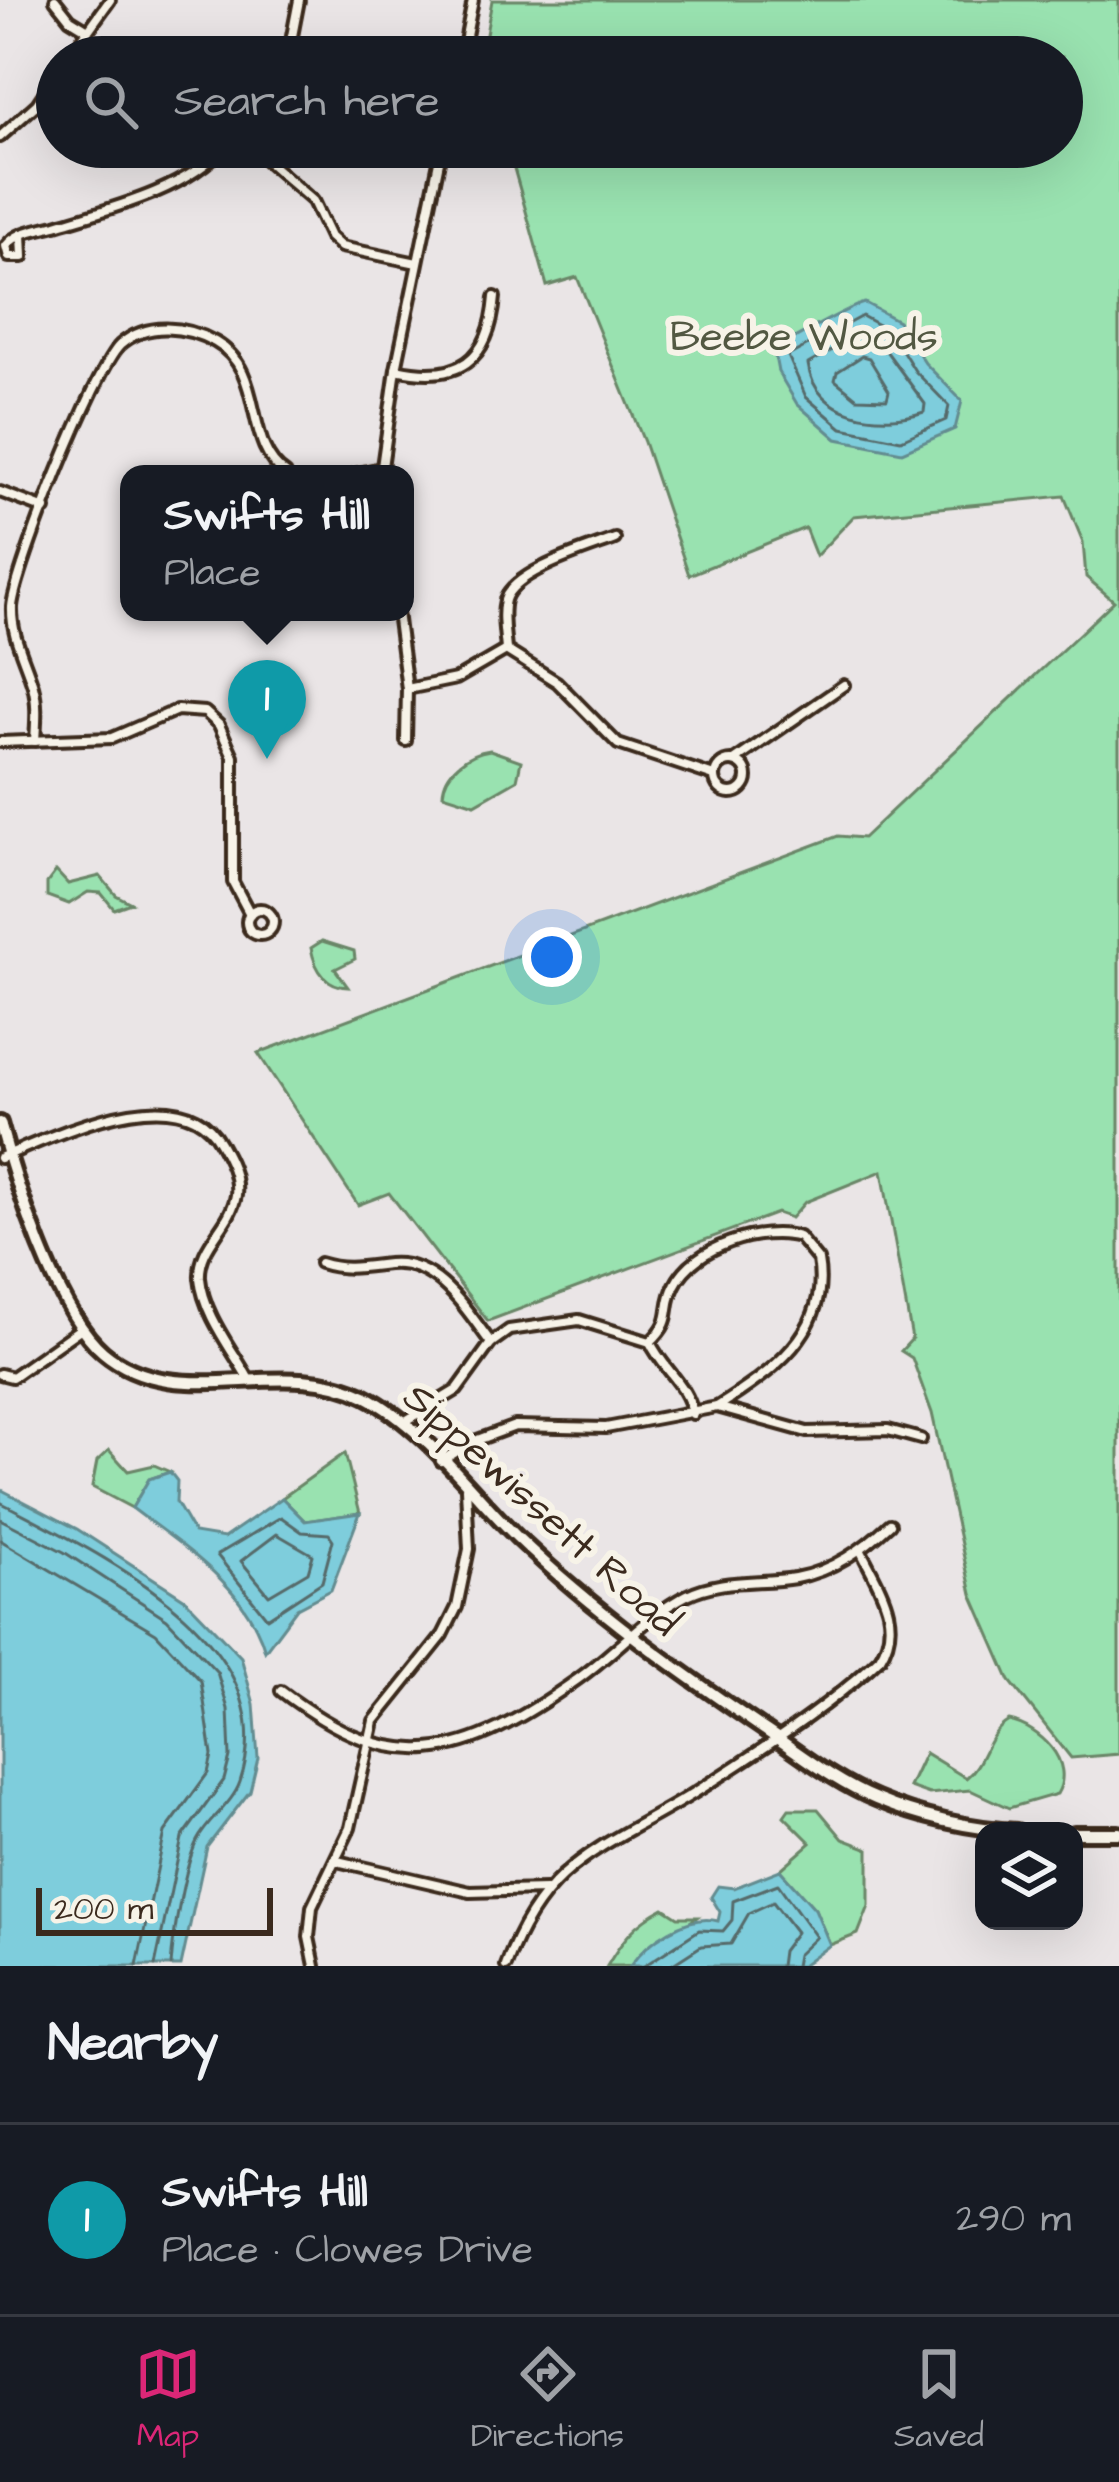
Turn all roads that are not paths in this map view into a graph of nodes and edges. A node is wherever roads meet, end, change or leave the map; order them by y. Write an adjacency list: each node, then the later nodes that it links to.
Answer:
1 (55, 0): 5 (street)
2 (110, 0): 5 (street)
3 (299, 0): 7 (street)
4 (473, 0): 8 (street)
5 (88, 30): 6 (street)
6 (84, 36)
7 (292, 36)
8 (466, 36)
9 (36, 106): 10 (street)
10 (0, 137)
11 (202, 168): 14 (street)
12 (275, 168): 15 (street)
13 (437, 168): 15 (street)
14 (22, 234)
15 (417, 263): 17 (street)
16 (495, 297): 17 (street)
17 (396, 369): 19 (street)
18 (277, 465): 21 (street)
19 (382, 465)
20 (0, 492): 21 (street)
21 (45, 509): 27 (street)
22 (615, 539): 24 (street)
23 (398, 621): 26 (street)
24 (506, 650): 26 (street); 31 (street)
25 (844, 686): 30 (street)
26 (407, 689): 28 (street)
27 (35, 741): 29 (street); 32 (street)
28 (406, 741)
29 (0, 742)
30 (734, 761): 31 (street); 31 (street)
31 (714, 776)
32 (250, 914)
33 (0, 1123): 34 (main road, Sippewissett Road)
34 (4, 1156): 36 (main road, Sippewissett Road); 40 (street)
35 (320, 1263): 38 (street)
36 (80, 1329): 39 (street); 40 (main road, Sippewissett Road)
37 (650, 1342): 38 (street); 41 (street); 42 (street)
38 (491, 1343): 43 (street)
39 (0, 1374)
40 (248, 1378): 43 (main road, Sippewissett Road)
41 (717, 1407): 42 (street); 44 (street)
42 (693, 1414): 45 (street)
43 (403, 1423): 45 (main road, Sippewissett Road)
44 (921, 1438)
45 (441, 1461): 46 (main road, Sippewissett Road)
46 (466, 1488): 47 (main road, Sippewissett Road); 49 (street)
47 (482, 1503): 49 (street); 51 (main road, Sippewissett Road)
48 (890, 1524): 50 (street)
49 (470, 1528): 54 (street)
50 (861, 1551): 51 (street); 53 (street)
51 (632, 1635): 53 (main road, Sippewissett Road); 54 (street)
52 (281, 1691): 54 (street)
53 (776, 1737): 55 (main road, Sippewissett Road); 59 (street)
54 (371, 1743): 58 (street)
55 (975, 1822)
56 (1083, 1833): 57 (main road)
57 (1119, 1833)
58 (337, 1862): 59 (street); 60 (street)
59 (546, 1889): 61 (street)
60 (315, 1966)
61 (506, 1966)

